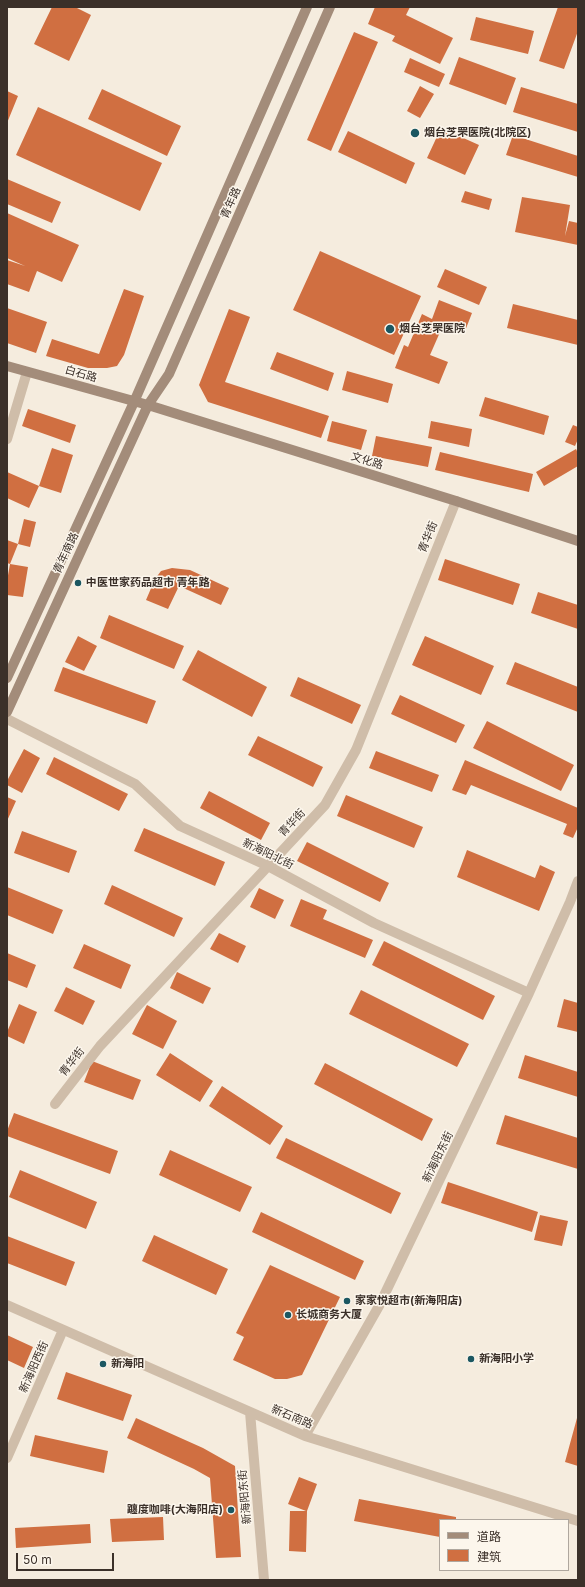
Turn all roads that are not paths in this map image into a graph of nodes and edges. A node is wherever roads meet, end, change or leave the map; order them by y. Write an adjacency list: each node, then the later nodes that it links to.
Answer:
1 (307, 7): 5 (main road, 青年路)
2 (330, 7): 6 (main road, 青年路)
3 (7, 366): 4 (main road, 白石路)
4 (27, 372): 5 (main road, 白石路); 7 (street)
5 (134, 402): 6 (main road, 白石路); 10 (main road, 青年南路)
6 (148, 405): 8 (main road, 文化路); 11 (main road, 青年南路)
7 (7, 438)
8 (456, 501): 9 (main road, 文化路); 13 (street, 青华街)
9 (578, 541)
10 (7, 678)
11 (7, 712)
12 (7, 719): 13 (street, 新海阳北街)
13 (268, 866): 16 (street, 新海阳北街); 17 (street, 青华街)
14 (578, 880): 15 (street, 新海阳东街)
15 (574, 903): 16 (street, 新海阳东街)
16 (529, 993): 21 (street, 新海阳东街)
17 (55, 1104)
18 (7, 1306): 19 (street, 新石南路)
19 (63, 1330): 20 (street, 新石南路); 22 (street, 新海阳西街)
20 (250, 1412): 21 (street, 新石南路); 24 (street, 新海阳东街)
21 (305, 1436): 23 (street, 新石南路)
22 (7, 1458)
23 (578, 1521)
24 (264, 1580)

